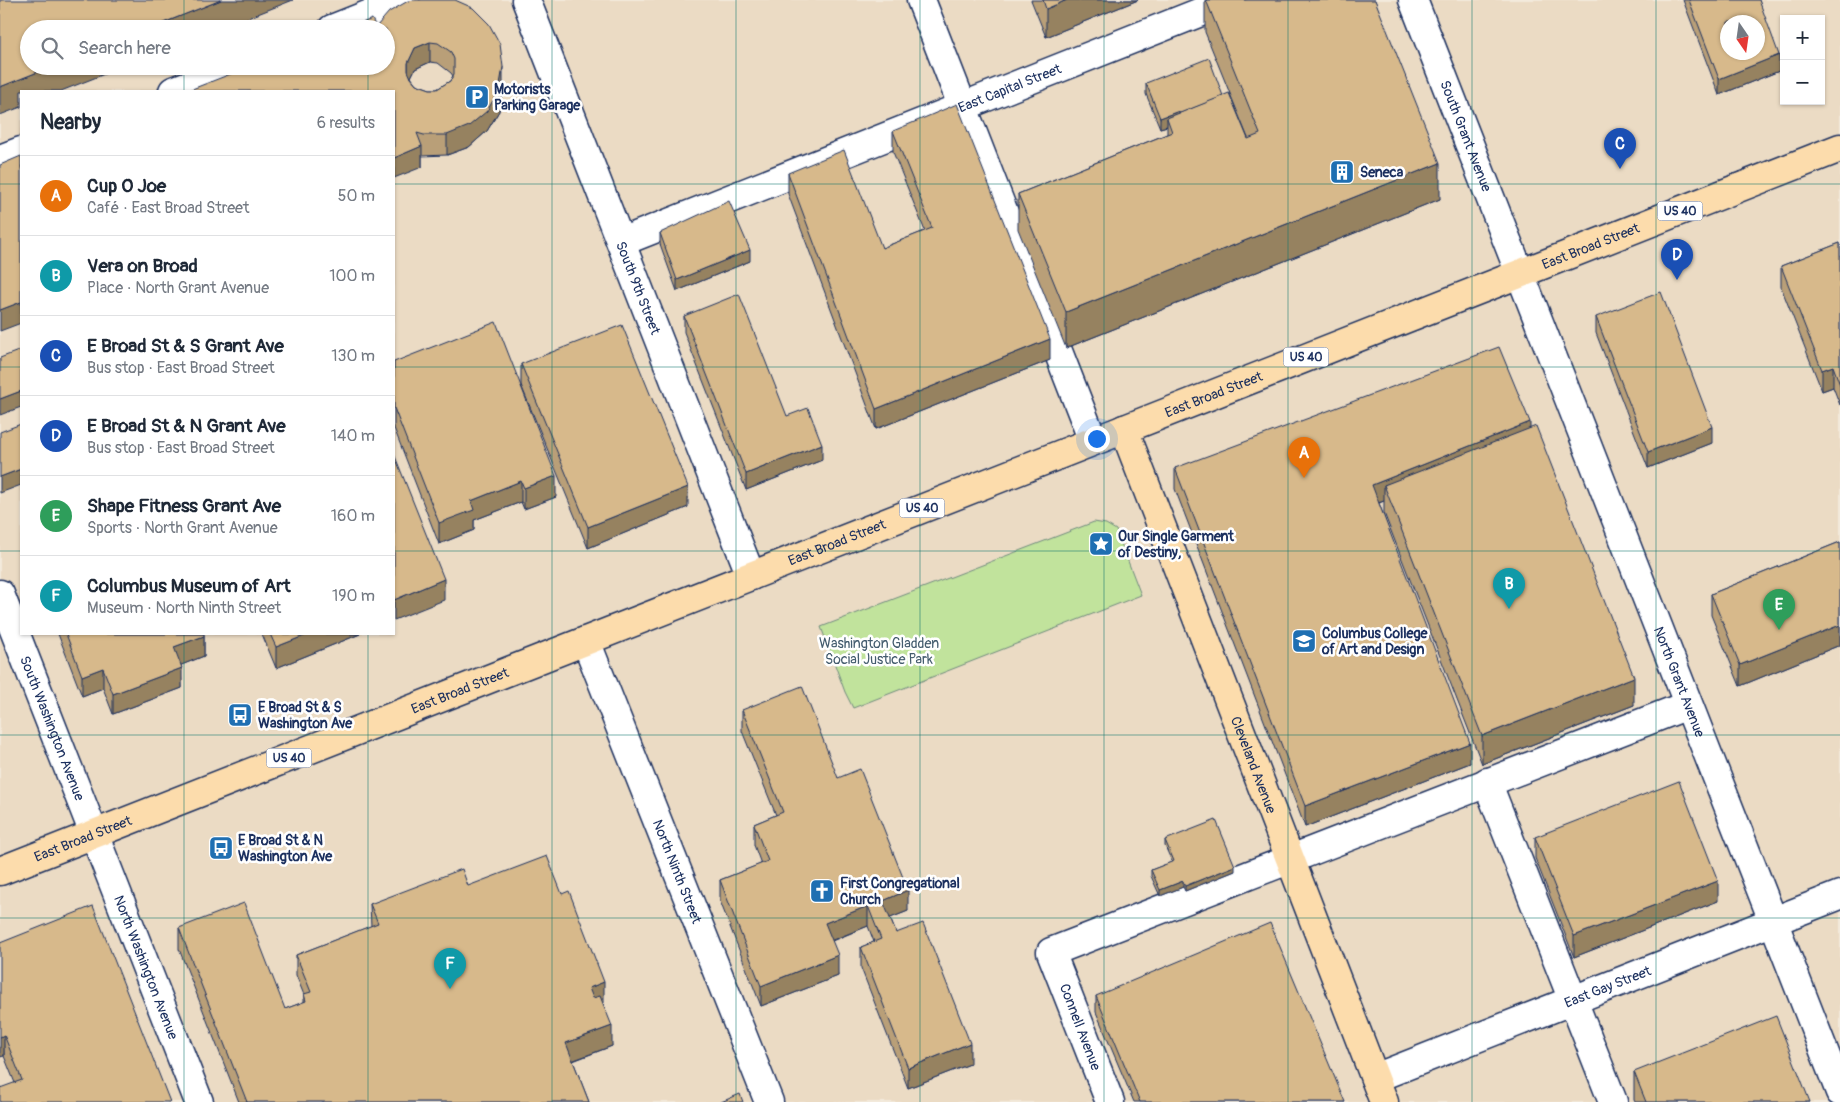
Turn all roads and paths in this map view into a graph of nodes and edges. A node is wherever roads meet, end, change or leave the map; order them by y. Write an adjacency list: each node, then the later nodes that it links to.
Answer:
1 (405, 0): 6 (street)
2 (526, 0): 13 (street, South 9th Street)
3 (921, 0): 9 (street)
4 (1231, 0): 9 (street, East Capital Street)
5 (1413, 0): 14 (street, South Grant Avenue)
6 (355, 20)
7 (214, 75): 8 (street)
8 (176, 90)
9 (962, 107): 13 (street, East Capital Street); 16 (street)
10 (1840, 148): 14 (main road, East Broad Street / US 40)
11 (20, 151): 12 (street)
12 (0, 160)
13 (621, 242): 17 (street, South 9th Street)
14 (1520, 274): 15 (main road, East Broad Street / US 40); 20 (street, North Grant Avenue)
15 (1124, 429): 16 (main road, East Broad Street / US 40); 23 (main road, Cleveland Avenue)
16 (1093, 441): 17 (main road, East Broad Street / US 40)
17 (752, 576): 19 (main road, East Broad Street / US 40)
18 (0, 594): 22 (street, South Washington Avenue)
19 (586, 641): 22 (main road, East Broad Street / US 40); 31 (street, North Ninth Street)
20 (1688, 705): 21 (street); 26 (street, North Grant Avenue)
21 (1487, 782): 23 (street); 27 (street)
22 (94, 834): 24 (main road, East Broad Street / US 40); 30 (street, North Washington Avenue)
23 (1290, 859): 28 (main road, Cleveland Avenue); 32 (street, Connell Avenue)
24 (0, 871)
25 (1840, 895): 26 (street, East Gay Street)
26 (1773, 921): 27 (street, East Gay Street); 29 (street, North Grant Avenue)
27 (1573, 1000): 28 (street, East Gay Street); 33 (street)
28 (1379, 1090)
29 (1840, 1092)
30 (199, 1102)
31 (769, 1102)
32 (1110, 1102)
33 (1612, 1102)

